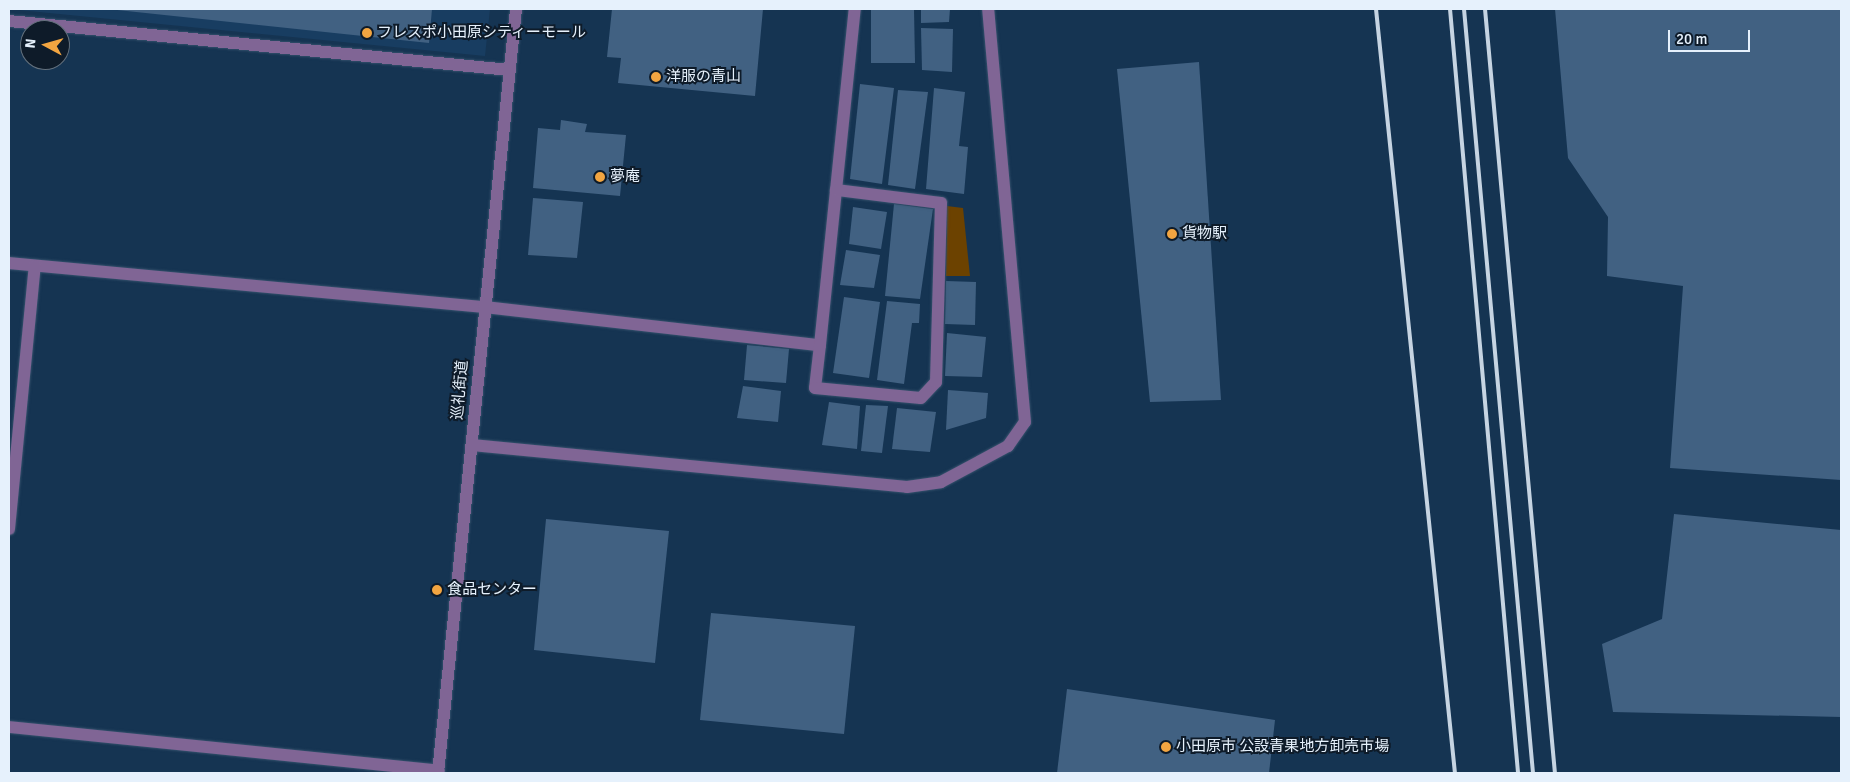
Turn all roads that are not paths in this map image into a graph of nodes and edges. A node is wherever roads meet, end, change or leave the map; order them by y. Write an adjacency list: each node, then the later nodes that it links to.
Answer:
1 (516, 9): 5 (street, 巡礼街道)
2 (855, 9): 6 (street)
3 (988, 9): 11 (street)
4 (9, 21): 5 (street)
5 (510, 70): 9 (street, 巡礼街道)
6 (836, 190): 10 (street); 10 (street)
7 (9, 263): 8 (street)
8 (35, 266): 9 (street); 12 (street)
9 (484, 307): 10 (street); 11 (street, 巡礼街道)
10 (820, 345)
11 (472, 445): 14 (street, 巡礼街道)
12 (9, 530)
13 (9, 727): 14 (street)
14 (438, 772)

